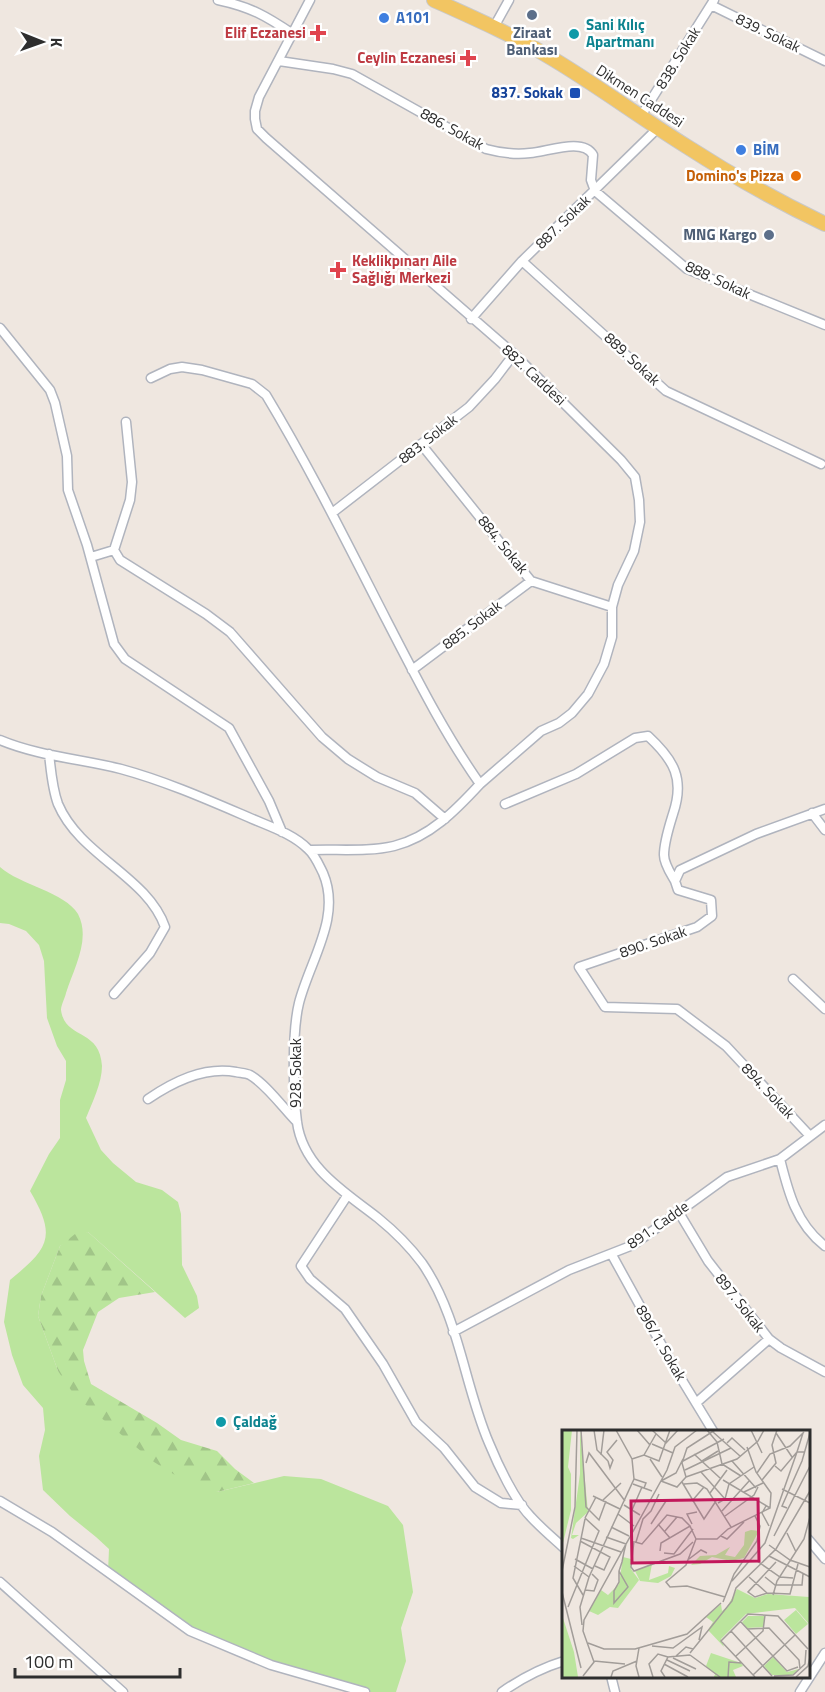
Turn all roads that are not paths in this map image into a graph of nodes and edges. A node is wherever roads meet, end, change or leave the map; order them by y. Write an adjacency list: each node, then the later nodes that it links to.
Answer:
1 (218, 0): 7 (street)
2 (310, 0): 7 (street, 882. Caddesi)
3 (434, 0): 6 (main road, Dikmen Caddesi)
4 (509, 0): 6 (street)
5 (713, 3): 9 (street, 839. Sokak); 10 (street, 838. Sokak)
6 (494, 27): 10 (main road, Dikmen Caddesi)
7 (294, 34): 8 (street, 882. Caddesi)
8 (279, 61): 12 (street, 886. Sokak); 15 (street, 882. Caddesi)
9 (825, 61)
10 (641, 116): 11 (main road, Dikmen Caddesi)
11 (658, 128): 12 (street, 887. Sokak); 13 (main road, Dikmen Caddesi)
12 (596, 191): 14 (street, 887. Sokak); 16 (street, 888. Sokak)
13 (825, 224)
14 (522, 261): 15 (street, 887. Sokak); 22 (street, 889. Sokak)
15 (471, 318): 18 (street, 882. Caddesi)
16 (825, 325)
17 (0, 328): 25 (street)
18 (514, 354): 21 (street, 883. Sokak); 27 (street, 882. Caddesi)
19 (152, 378): 23 (street)
20 (126, 422): 24 (street)
21 (421, 444): 23 (street, 883. Sokak); 26 (street, 884. Sokak)
22 (821, 464)
23 (332, 513): 28 (street)
24 (114, 550): 25 (street); 35 (street)
25 (91, 557): 37 (street)
26 (531, 581): 27 (street, 884. Sokak); 28 (street, 885. Sokak)
27 (612, 607): 31 (street, 882. Caddesi)
28 (412, 670): 31 (street)
29 (0, 740): 30 (street)
30 (49, 754): 37 (street); 41 (street)
31 (480, 784): 35 (street, 882. Caddesi)
32 (505, 804): 39 (street)
33 (825, 808): 34 (street)
34 (812, 813): 36 (street); 39 (street)
35 (445, 819): 38 (street, 882. Caddesi)
36 (825, 830)
37 (282, 832): 38 (street)
38 (311, 850): 45 (street, 928. Sokak)
39 (675, 881): 43 (street, 890. Sokak)
40 (792, 979): 42 (street)
41 (114, 994)
42 (825, 1009)
43 (726, 1046): 47 (street, 894. Sokak)
44 (148, 1099): 45 (street)
45 (297, 1123): 49 (street, 928. Sokak)
46 (825, 1125): 47 (street, 891. Cadde)
47 (810, 1136): 48 (street, 891. Cadde)
48 (780, 1159): 50 (street, 891. Cadde); 51 (street)
49 (347, 1196): 53 (street, 928. Sokak); 59 (street)
50 (678, 1210): 52 (street, 891. Cadde); 54 (street, 897. Sokak)
51 (825, 1245)
52 (612, 1255): 53 (street, 891. Cadde); 56 (street, 896/1. Sokak)
53 (453, 1332): 59 (street, 928. Sokak)
54 (769, 1339): 55 (street, 897. Sokak); 56 (street)
55 (825, 1372)
56 (696, 1403): 57 (street, 896/1. Sokak)
57 (712, 1430)
58 (0, 1501): 70 (street)
59 (522, 1505): 61 (street, 928. Sokak)
60 (810, 1541): 62 (street)
61 (562, 1546)
62 (825, 1559)
63 (0, 1582): 69 (street)
64 (825, 1653): 66 (street)
65 (562, 1662): 71 (street)
66 (810, 1676)
67 (611, 1677): 72 (street)
68 (810, 1677): 73 (street)
69 (123, 1692)
70 (365, 1692)
71 (502, 1692)
72 (615, 1692)
73 (800, 1692)

